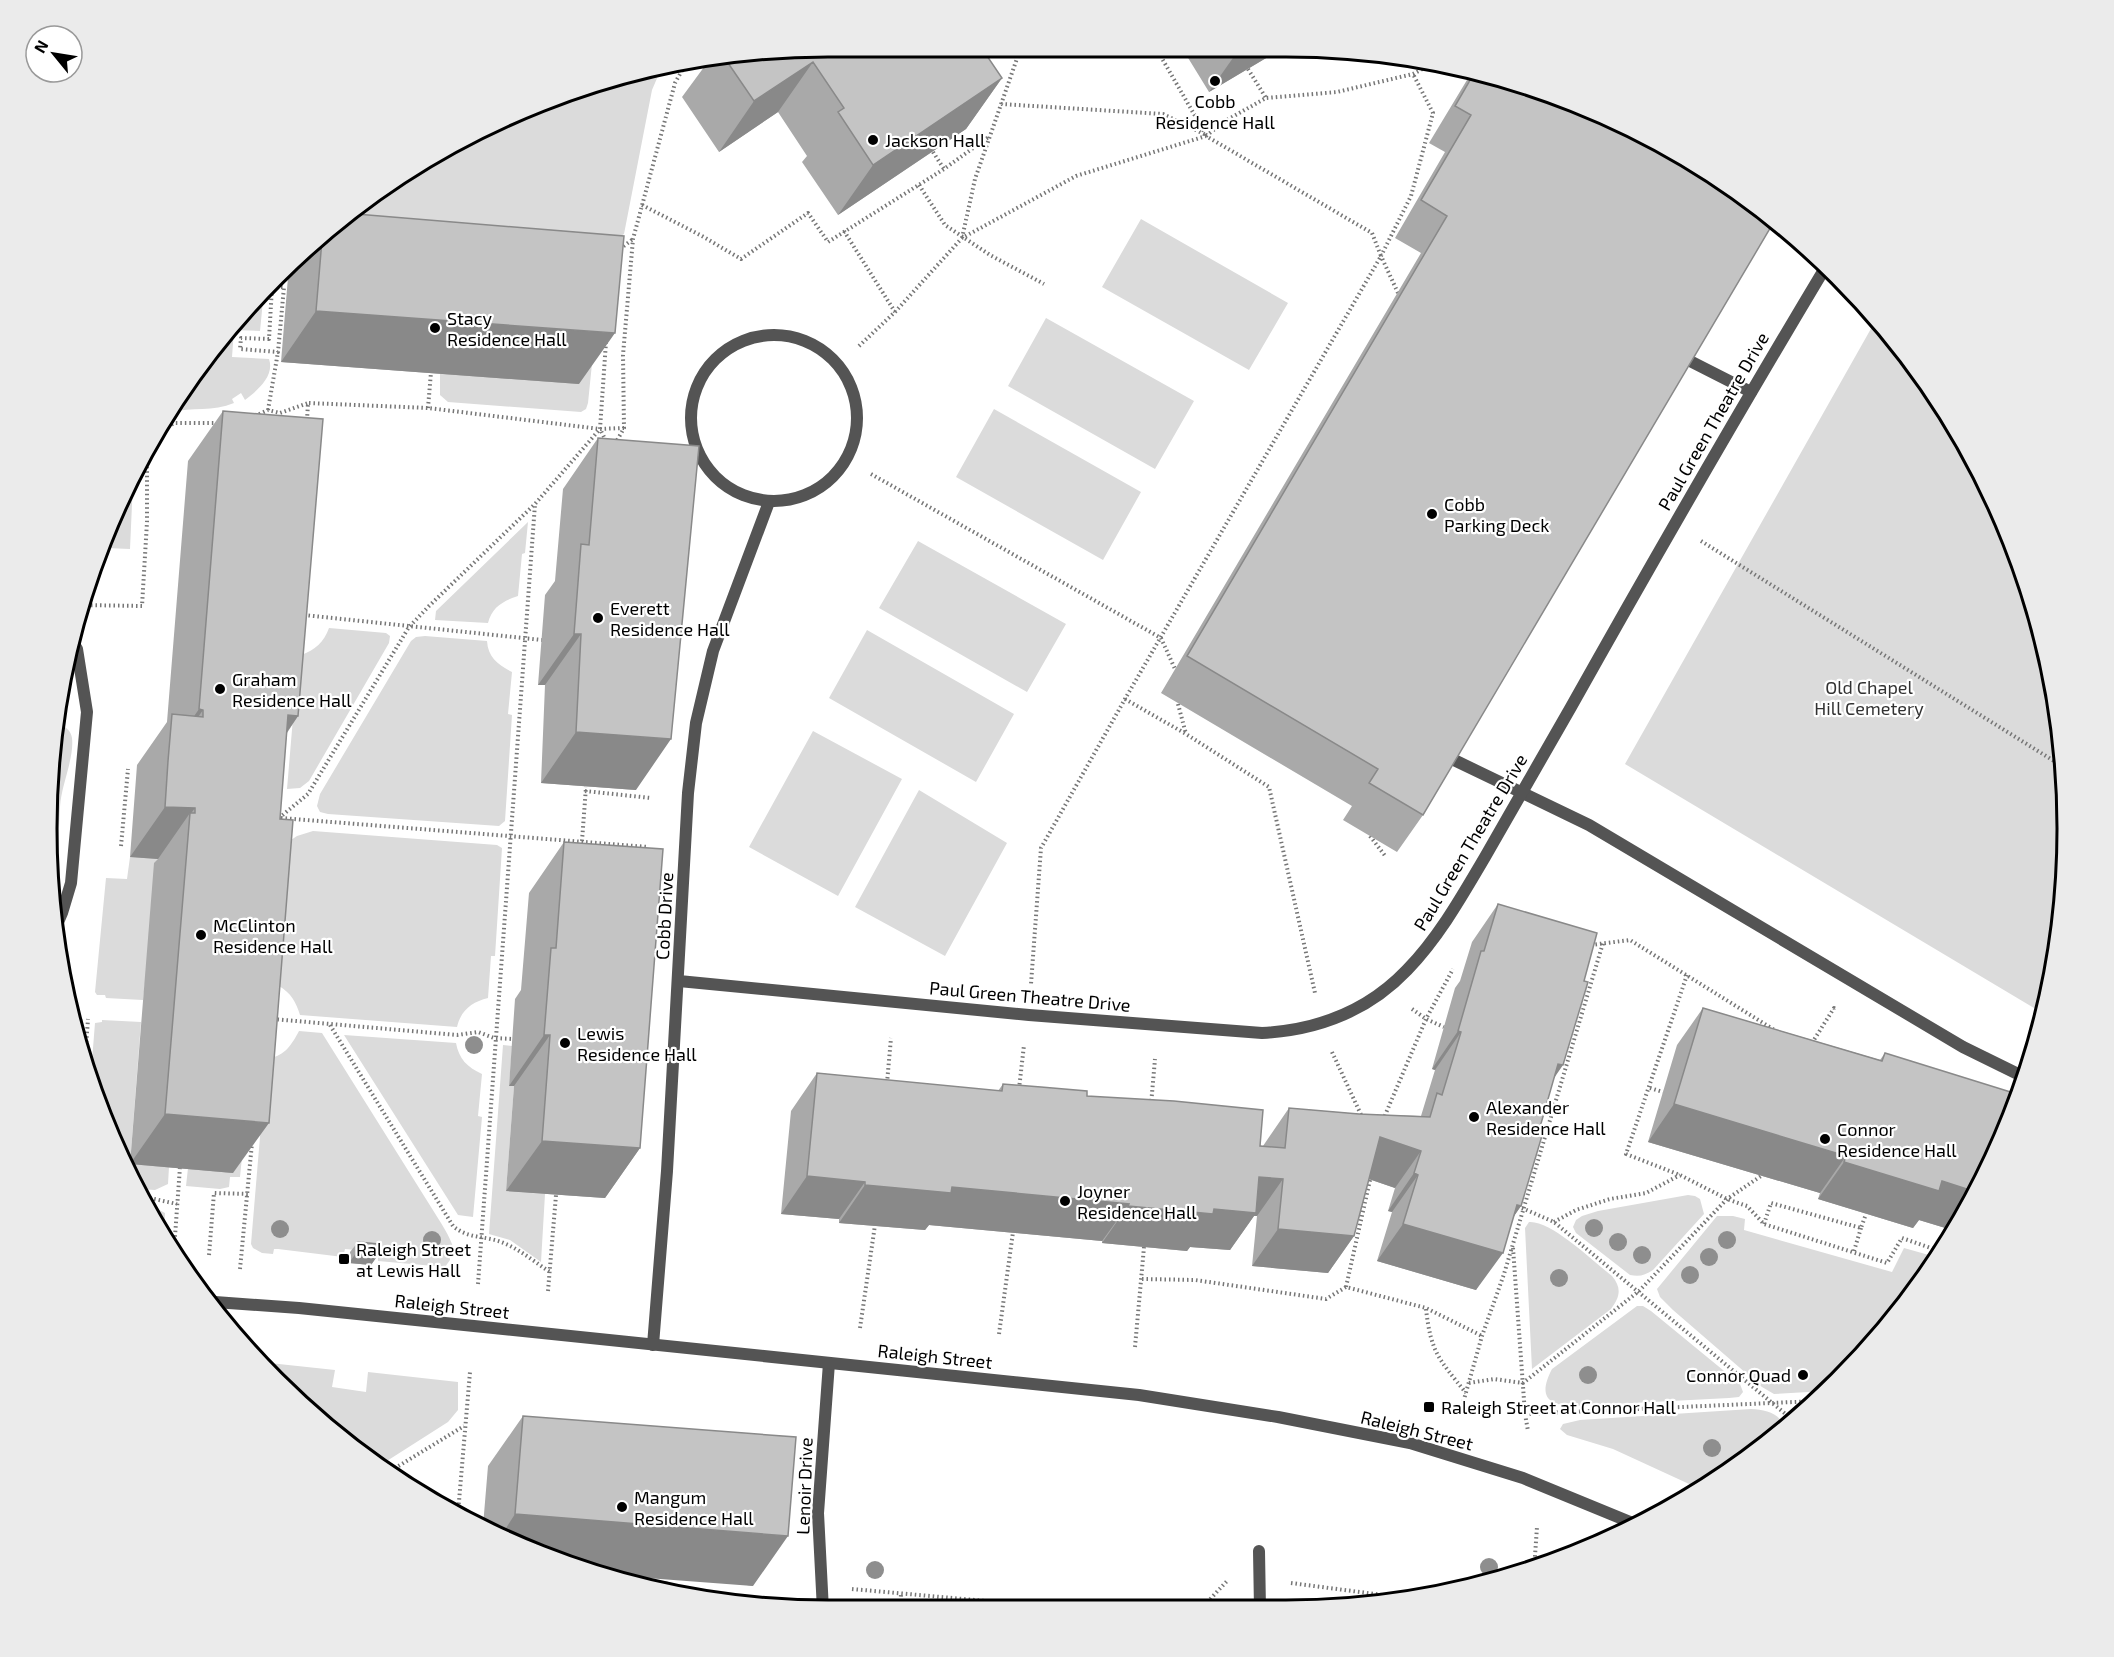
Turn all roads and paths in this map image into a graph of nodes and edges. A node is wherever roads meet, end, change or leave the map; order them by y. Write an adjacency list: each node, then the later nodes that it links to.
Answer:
1 (1017, 57): 8 (path)
2 (1161, 57): 10 (path)
3 (1248, 69): 7 (path)
4 (1421, 70): 6 (path)
5 (681, 71): 14 (path)
6 (1413, 74): 7 (path); 19 (path)
7 (1266, 98): 10 (path)
8 (1001, 104): 9 (path); 10 (path)
9 (990, 136): 12 (path); 16 (path)
10 (1206, 136): 16 (path); 19 (path)
11 (933, 152): 12 (path)
12 (944, 169): 13 (path)
13 (919, 185): 15 (path); 16 (path)
14 (642, 205): 15 (path); 17 (path)
15 (844, 231): 25 (path)
16 (962, 238): 21 (path); 25 (path)
17 (633, 239): 18 (path); 39 (path)
18 (618, 251)
19 (1381, 256): 23 (path); 52 (path)
20 (1821, 274): 31 (street, Paul Green Theatre Drive)
21 (1044, 284)
22 (279, 288): 28 (path)
23 (1398, 293)
24 (272, 295): 28 (path)
25 (895, 312): 27 (path)
26 (607, 336): 40 (path)
27 (859, 346)
28 (278, 352): 34 (path)
29 (1688, 360): 31 (street)
30 (431, 372): 33 (path)
31 (1751, 392): 47 (street, Paul Green Theatre Drive)
32 (308, 403): 33 (path); 34 (path); 38 (path)
33 (428, 408): 40 (path)
34 (268, 410): 35 (path)
35 (246, 419)
36 (225, 423): 37 (path)
37 (172, 425)
38 (306, 426)
39 (624, 428): 40 (path); 42 (path)
40 (600, 429): 41 (path); 46 (path)
41 (607, 443)
42 (611, 451)
43 (147, 468): 48 (path)
44 (871, 474): 52 (path)
45 (769, 502): 45 (street); 82 (street, Cobb Drive)
46 (535, 504): 50 (path); 51 (path)
47 (1673, 524): 60 (path); 62 (street, Paul Green Theatre Drive)
48 (90, 605)
49 (293, 614): 50 (path)
50 (410, 627): 51 (path); 68 (path)
51 (524, 638): 53 (path); 70 (path)
52 (1161, 638): 55 (path); 56 (path)
53 (542, 640)
54 (78, 653): 77 (street)
55 (1174, 669)
56 (1125, 699): 58 (path); 85 (path)
57 (1179, 704): 58 (path)
58 (1186, 734): 89 (path)
59 (1452, 759): 62 (street)
60 (2053, 760)
61 (128, 769): 65 (path)
62 (1522, 792): 89 (street, Paul Green Theatre Drive); 101 (street)
63 (651, 798): 72 (path)
64 (280, 806): 68 (path)
65 (124, 811): 66 (path); 73 (path)
66 (133, 812)
67 (271, 817): 68 (path)
68 (279, 818): 69 (path); 70 (path)
69 (278, 830)
70 (512, 835): 72 (path); 93 (path)
71 (1370, 836): 76 (path)
72 (582, 842): 74 (path); 75 (path)
73 (121, 846)
74 (648, 847)
75 (581, 850)
76 (1386, 857)
77 (62, 912)
78 (1603, 943): 79 (path); 81 (path); 100 (path)
79 (1585, 946)
80 (1454, 968): 88 (path)
81 (1687, 975): 92 (path); 102 (path)
82 (679, 981): 85 (street, Paul Green Theatre Drive); 146 (street, Cobb Drive)
83 (1412, 1009): 88 (path)
84 (1844, 1014): 97 (path)
85 (1029, 1015): 89 (street, Paul Green Theatre Drive); 105 (path)
86 (88, 1018): 95 (path)
87 (263, 1018): 90 (path)
88 (1426, 1019): 91 (path); 107 (path)
89 (1323, 1024): 108 (path)
90 (330, 1025): 93 (path); 127 (path)
91 (1444, 1027)
92 (1780, 1033)
93 (494, 1038): 96 (path); 127 (path)
94 (891, 1038): 104 (path)
95 (86, 1039)
96 (513, 1040)
97 (1808, 1049)
98 (1155, 1059): 106 (path)
99 (1558, 1059): 100 (path)
100 (1567, 1061): 120 (path)
101 (2017, 1073)
102 (1650, 1088): 103 (path); 111 (path)
103 (1663, 1092)
104 (886, 1094)
105 (1018, 1099)
106 (1151, 1115)
107 (1383, 1121)
108 (1365, 1122)
109 (253, 1135): 114 (path)
110 (180, 1167): 118 (path)
111 (1680, 1175): 117 (path); 122 (path)
112 (1761, 1176): 117 (path)
113 (1370, 1180): 138 (path)
114 (248, 1194): 133 (path); 134 (path)
115 (556, 1195): 135 (path)
116 (152, 1198): 118 (path)
117 (1727, 1199): 123 (path); 140 (path)
118 (177, 1204): 128 (path)
119 (1515, 1206): 120 (path)
120 (1523, 1208): 122 (path); 129 (path)
121 (1866, 1214): 125 (path)
122 (1554, 1222): 140 (path)
123 (1764, 1224): 125 (path); 132 (path)
124 (874, 1225): 143 (path)
125 (1861, 1228): 132 (path)
126 (1013, 1232): 144 (path)
127 (482, 1237): 135 (path); 137 (path)
128 (175, 1238)
129 (1513, 1244): 145 (path); 151 (path)
130 (1144, 1247): 136 (path)
131 (1932, 1249): 132 (path)
132 (1854, 1251)
133 (209, 1255)
134 (240, 1269)
135 (550, 1272): 139 (path)
136 (1142, 1279): 138 (path); 147 (path)
137 (477, 1284)
138 (1346, 1287): 142 (path)
139 (548, 1292)
140 (1639, 1292): 151 (path); 154 (path)
141 (220, 1302): 146 (street, Raleigh Street)
142 (1426, 1308): 145 (path); 152 (path)
143 (860, 1328)
144 (999, 1334)
145 (1482, 1336): 150 (path)
146 (653, 1344): 148 (street, Raleigh Street)
147 (1135, 1347)
148 (829, 1363): 162 (street, Raleigh Street); 168 (street, Lenoir Drive)
149 (471, 1372): 158 (path)
150 (1469, 1383): 151 (path); 152 (path)
151 (1523, 1383): 156 (path)
152 (1466, 1393): 155 (path)
153 (1802, 1402): 154 (path)
154 (1774, 1403): 156 (path); 157 (path)
155 (1461, 1410)
156 (1525, 1414): 159 (path)
157 (1787, 1415)
158 (465, 1425): 160 (path); 161 (path)
159 (1528, 1431)
160 (396, 1467)
161 (459, 1505)
162 (1626, 1520)
163 (1537, 1527): 165 (path)
164 (1259, 1551): 171 (street)
165 (1535, 1558)
166 (851, 1589): 167 (path)
167 (901, 1594): 169 (path); 170 (path)
168 (822, 1600)
169 (901, 1600)
170 (970, 1600)
171 (1260, 1600)

